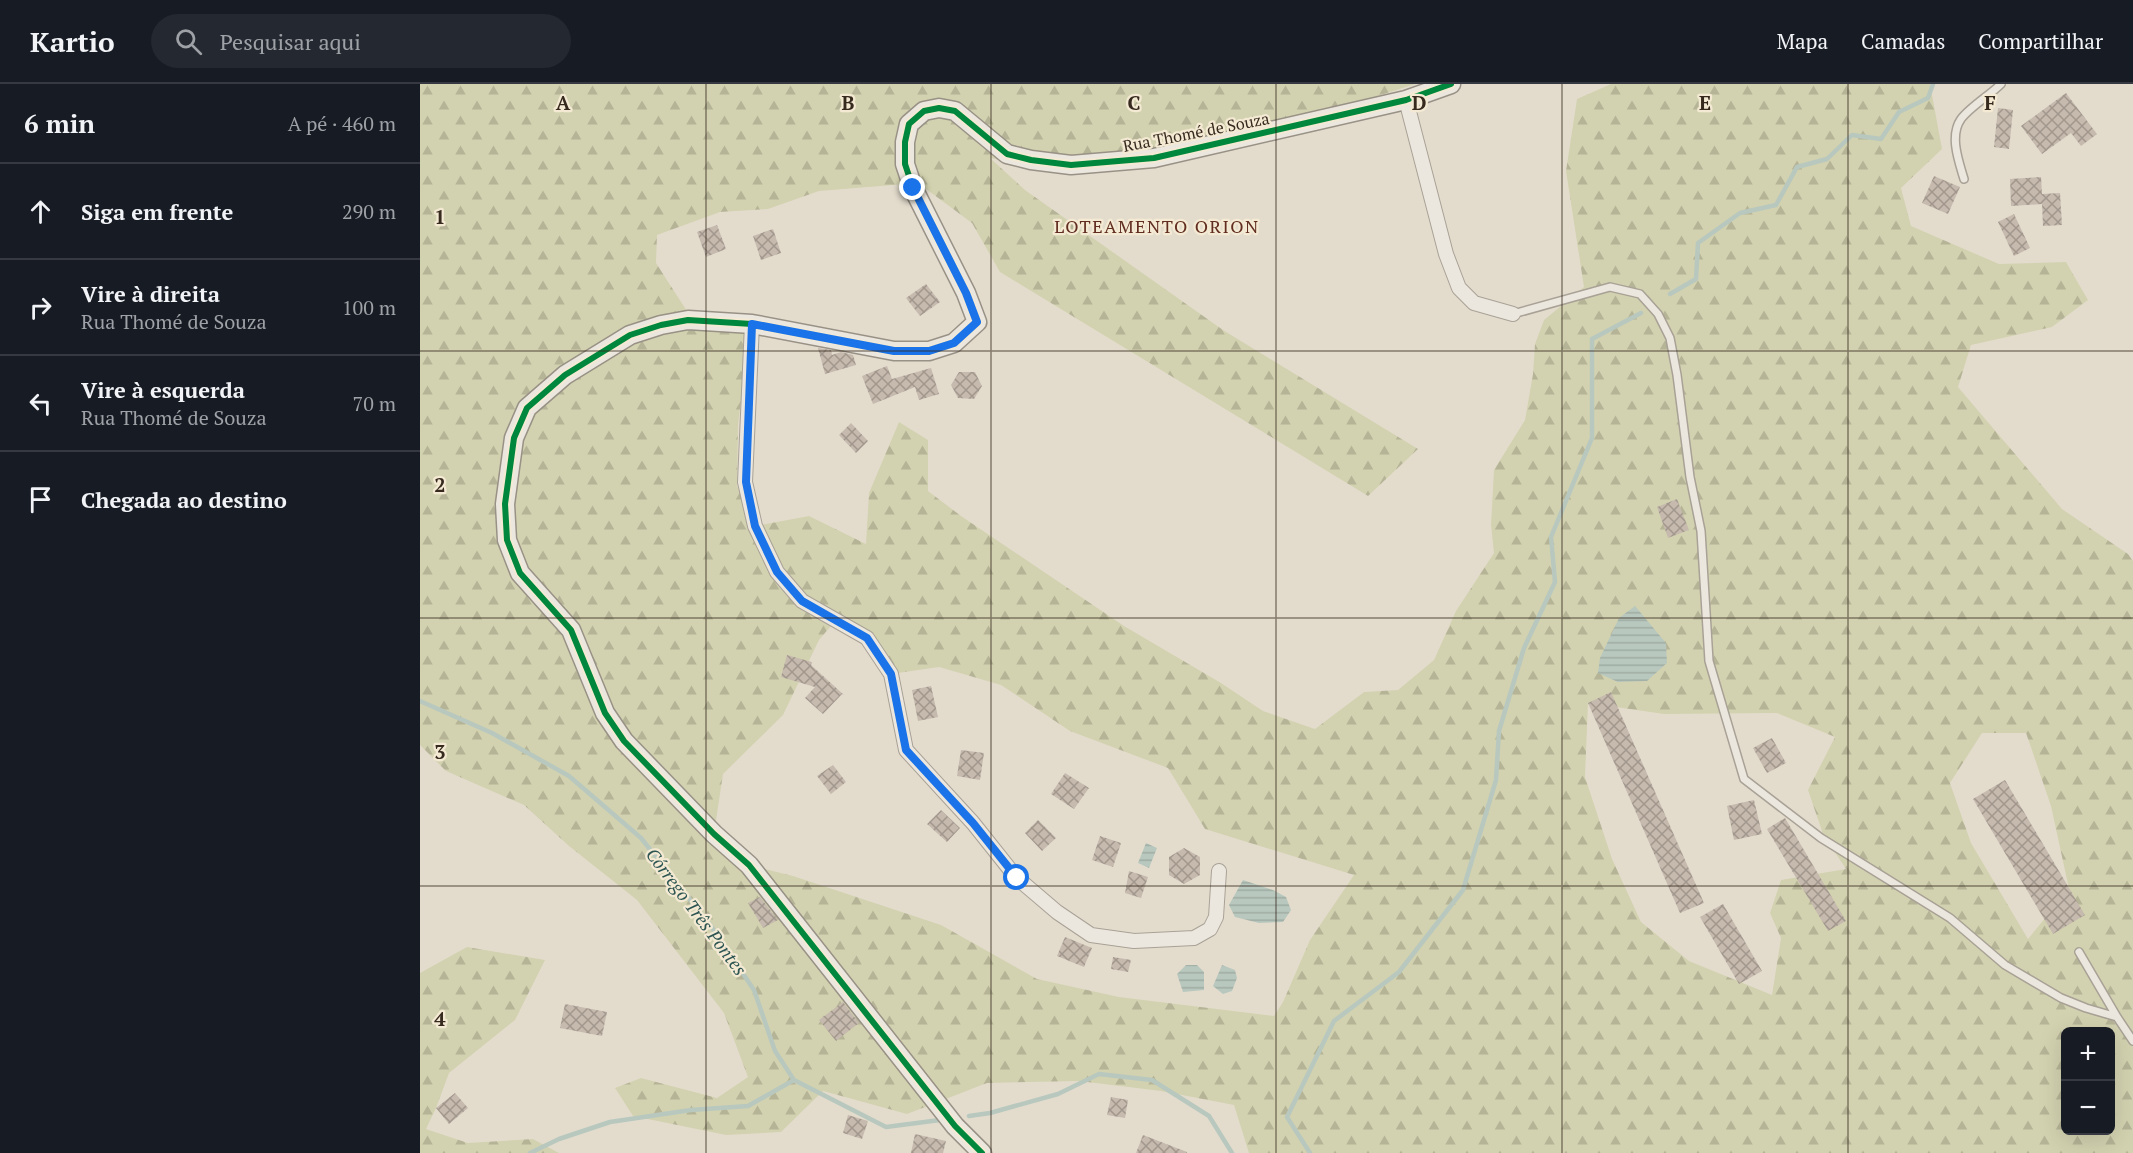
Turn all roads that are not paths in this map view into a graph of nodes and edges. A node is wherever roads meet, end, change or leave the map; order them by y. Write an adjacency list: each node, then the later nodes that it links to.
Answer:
1 (1451, 84): 3 (street, Rua Thomé de Souza)
2 (2001, 84): 4 (lane)
3 (1406, 100): 5 (street); 6 (street, Rua Thomé de Souza)
4 (1964, 179)
5 (1513, 314): 9 (lane)
6 (752, 324): 7 (street); 11 (street)
7 (1219, 871)
8 (2079, 952): 9 (lane)
9 (2117, 1017): 10 (lane)
10 (2133, 1041)
11 (982, 1153)

